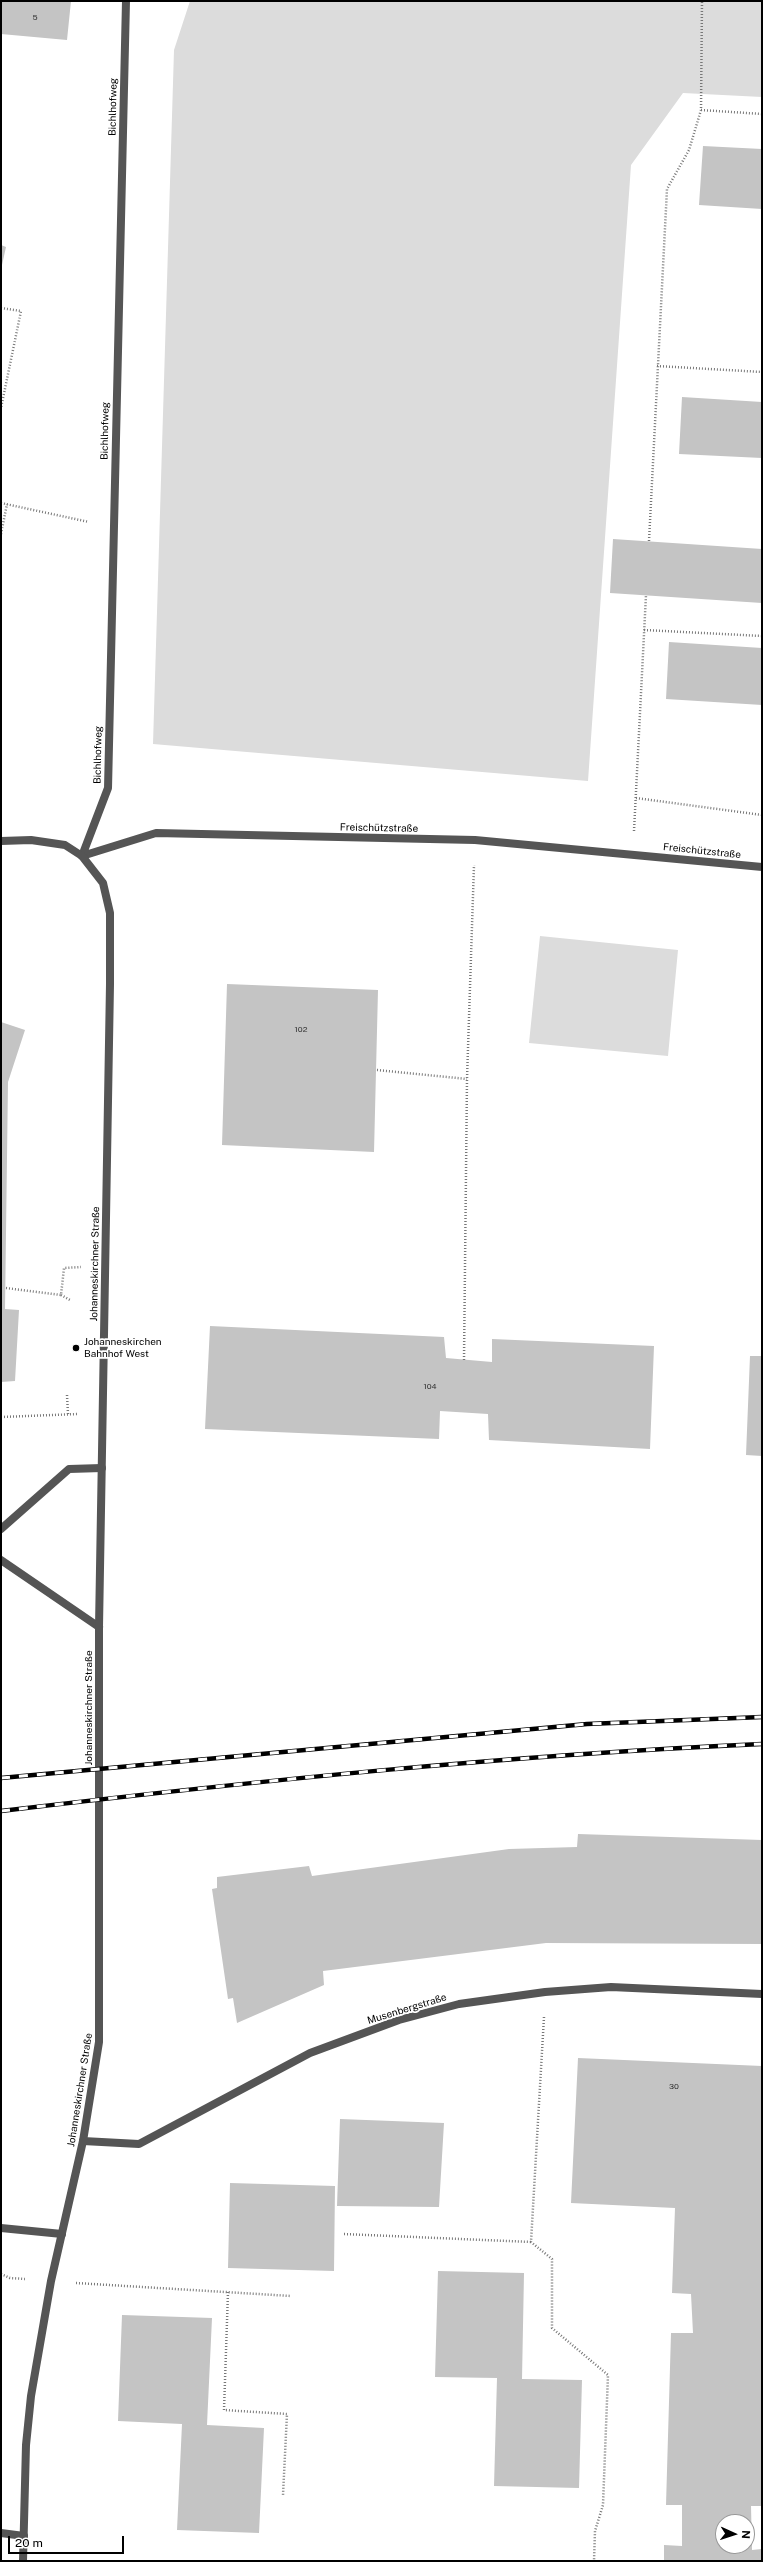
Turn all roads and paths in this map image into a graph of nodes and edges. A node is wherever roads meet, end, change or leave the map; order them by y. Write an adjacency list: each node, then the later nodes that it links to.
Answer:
1 (126, 1): 11 (street, Bichlhofweg)
2 (702, 1): 3 (path)
3 (700, 110): 4 (path); 6 (path)
4 (762, 114)
5 (1, 308): 8 (path)
6 (657, 366): 7 (path); 13 (path)
7 (762, 372)
8 (1, 408)
9 (1, 503): 10 (path)
10 (7, 504): 11 (path); 12 (path)
11 (113, 527): 22 (street, Bichlhofweg)
12 (1, 534)
13 (649, 541)
14 (646, 595): 15 (path)
15 (644, 630): 16 (path); 17 (path)
16 (762, 636)
17 (636, 798): 18 (path); 21 (path)
18 (762, 815)
19 (475, 840): 21 (street, Freischützstraße); 22 (street, Freischützstraße); 25 (path)
20 (1, 841): 22 (street)
21 (633, 854): 23 (street, Freischützstraße)
22 (82, 856): 26 (street, Johanneskirchner Straße)
23 (762, 867)
24 (377, 1070): 25 (path)
25 (467, 1079): 30 (path)
26 (105, 1266): 28 (path); 32 (street, Johanneskirchner Straße)
27 (6, 1288): 28 (path)
28 (61, 1295): 29 (path)
29 (70, 1300)
30 (464, 1360)
31 (68, 1395): 33 (path)
32 (103, 1413): 33 (path); 35 (street, Johanneskirchner Straße)
33 (68, 1414): 34 (path)
34 (1, 1417)
35 (102, 1468): 36 (street); 38 (street, Johanneskirchner Straße)
36 (1, 1529)
37 (1, 1560): 38 (street)
38 (99, 1627): 41 (street, Johanneskirchner Straße)
39 (545, 1992): 40 (street, Musenbergstraße); 41 (street, Musenbergstraße); 45 (path)
40 (762, 1994)
41 (83, 2141): 43 (street, Johanneskirchner Straße)
42 (1, 2228): 43 (street)
43 (62, 2234): 47 (street, Johanneskirchner Straße)
44 (344, 2234): 45 (path)
45 (531, 2242): 54 (path)
46 (1, 2274): 47 (path)
47 (51, 2281): 48 (path); 52 (street, Johanneskirchner Straße)
48 (228, 2292): 49 (path); 50 (path)
49 (291, 2296)
50 (283, 2494)
51 (1, 2533): 52 (street)
52 (24, 2536): 53 (street, Johanneskirchner Straße)
53 (23, 2561)
54 (594, 2561)

